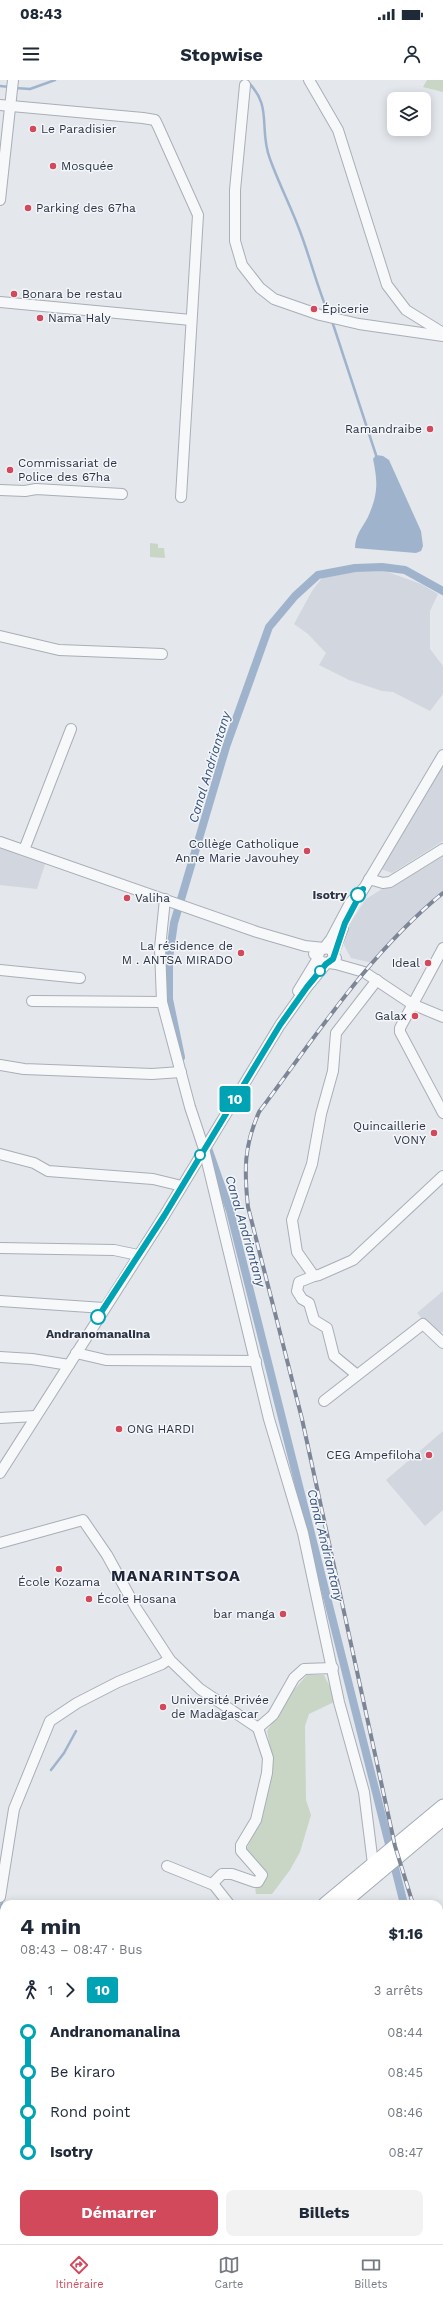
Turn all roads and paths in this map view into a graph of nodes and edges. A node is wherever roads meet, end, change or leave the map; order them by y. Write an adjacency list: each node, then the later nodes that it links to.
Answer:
1 (13, 80): 5 (street)
2 (309, 80): 9 (street)
3 (245, 85): 9 (street)
4 (0, 105): 5 (street)
5 (11, 106): 6 (street); 8 (street)
6 (0, 200)
7 (0, 302): 8 (street)
8 (191, 320): 12 (street)
9 (443, 335)
10 (0, 490): 11 (street)
11 (122, 494)
12 (181, 497)
13 (0, 636): 14 (street)
14 (162, 654)
15 (71, 729): 19 (street)
16 (443, 755): 20 (street)
17 (0, 842): 19 (street)
18 (443, 849): 20 (street)
19 (24, 850): 22 (street)
20 (369, 879): 21 (street)
21 (363, 889): 24 (street); 26 (street)
22 (165, 899): 23 (street); 33 (street)
23 (305, 946): 24 (street); 27 (street)
24 (324, 948): 26 (street); 27 (street)
25 (443, 948): 34 (street)
26 (333, 954): 27 (street); 28 (street)
27 (322, 961): 28 (street); 39 (street)
28 (346, 966): 31 (street)
29 (0, 970): 30 (street)
30 (80, 978)
31 (377, 980): 34 (street); 45 (street)
32 (32, 1001): 33 (street)
33 (162, 1002): 37 (street)
34 (412, 1004): 35 (street); 38 (street)
35 (443, 1017)
36 (0, 1065): 37 (street)
37 (181, 1072): 39 (street)
38 (443, 1114)
39 (204, 1149): 42 (street); 51 (street)
40 (0, 1154): 42 (street)
41 (443, 1176): 45 (street)
42 (182, 1186): 44 (street)
43 (0, 1248): 44 (street)
44 (138, 1255): 47 (street)
45 (314, 1276): 53 (street)
46 (0, 1301): 47 (street)
47 (104, 1308): 49 (street)
48 (441, 1338): 53 (street)
49 (76, 1353): 51 (street); 52 (street)
50 (0, 1357): 52 (street)
51 (256, 1361): 60 (street)
52 (69, 1365): 55 (street)
53 (357, 1375): 54 (street)
54 (324, 1401)
55 (35, 1416): 56 (street); 57 (street)
56 (0, 1418)
57 (0, 1473)
58 (0, 1543): 59 (street)
59 (165, 1661): 61 (street); 68 (street)
60 (333, 1668): 61 (street); 65 (street)
61 (258, 1731): 67 (street)
62 (443, 1806): 64 (main road)
63 (443, 1819): 64 (main road)
64 (397, 1851): 65 (main road); 71 (main road)
65 (373, 1864): 70 (main road)
66 (167, 1866): 67 (street)
67 (214, 1885): 69 (street)
68 (0, 1897)
69 (226, 1900)
70 (330, 1900)
71 (347, 1900)

